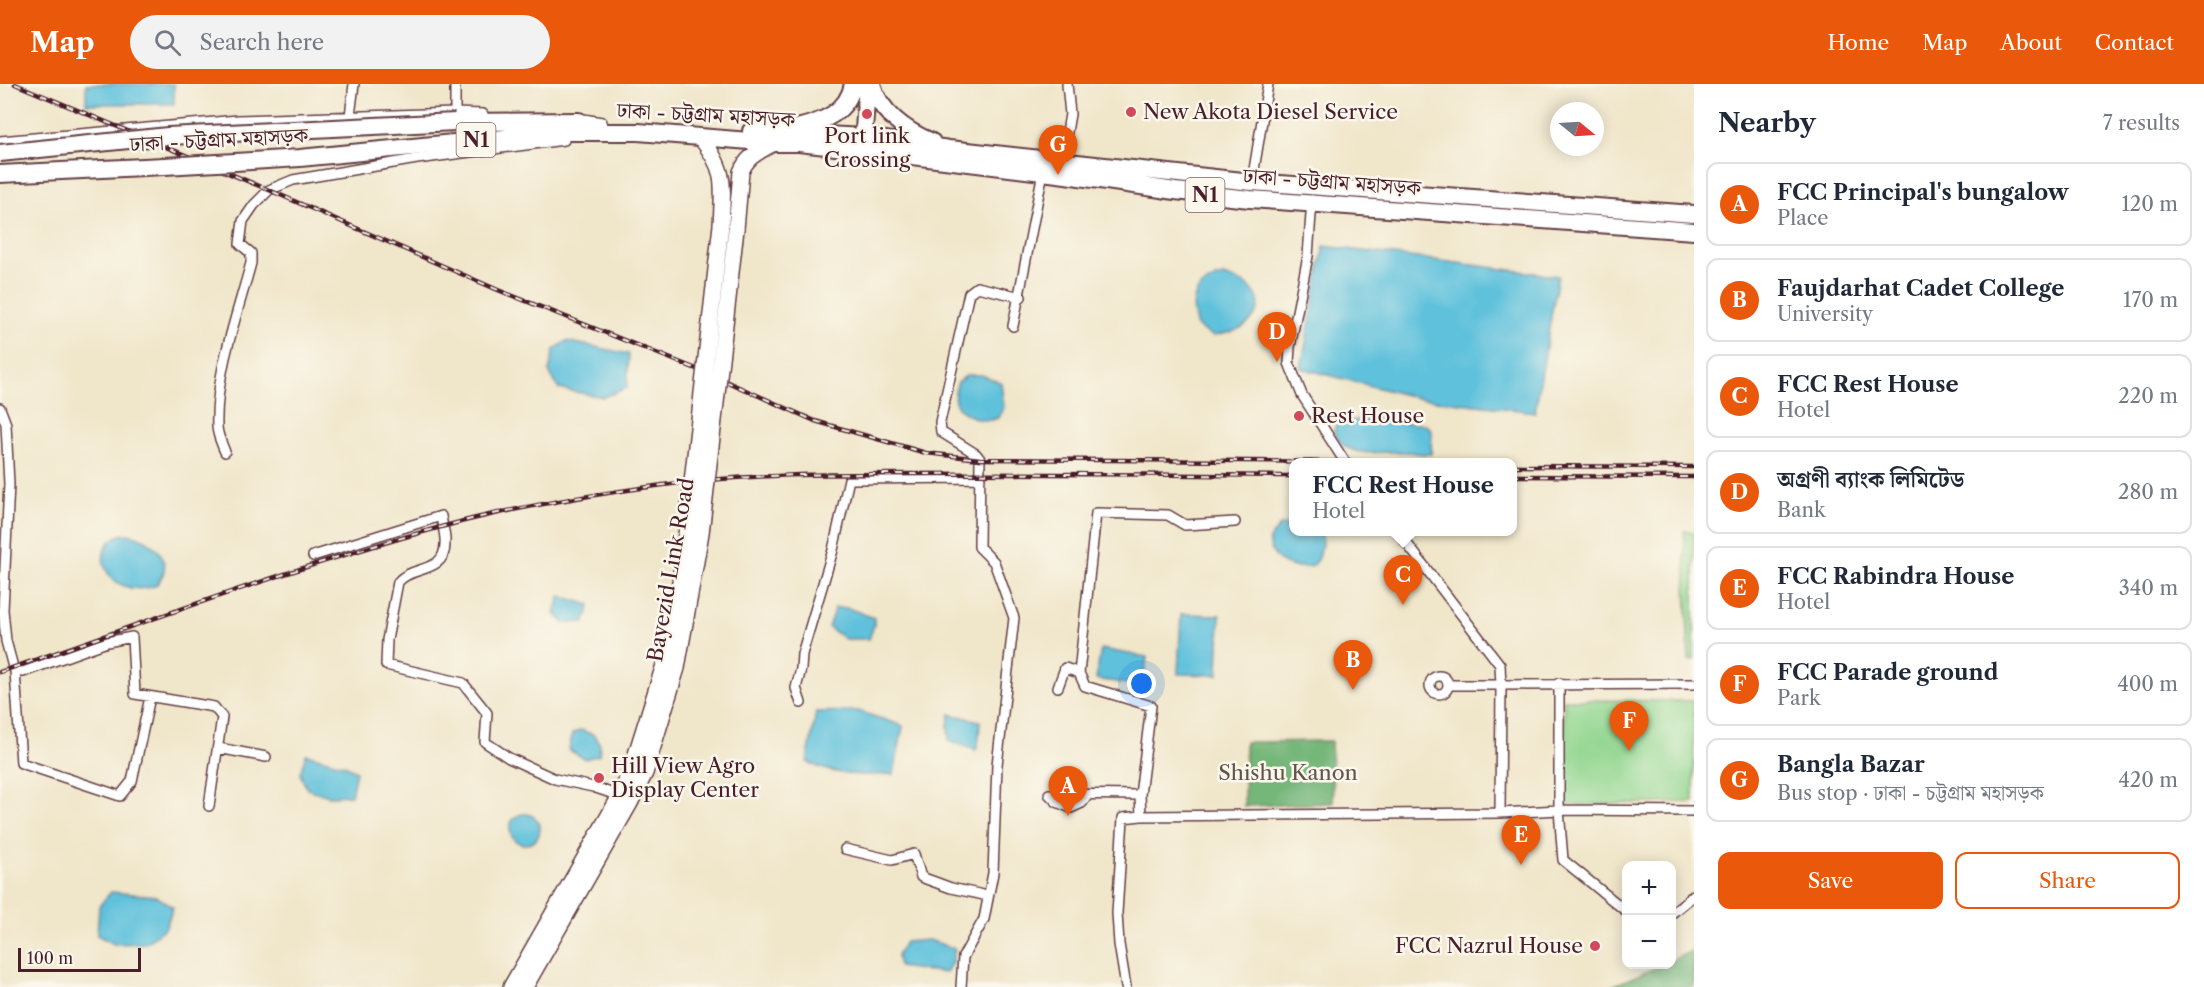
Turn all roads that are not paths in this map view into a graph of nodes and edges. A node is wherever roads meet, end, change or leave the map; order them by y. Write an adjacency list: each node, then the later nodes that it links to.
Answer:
1 (354, 84): 9 (street)
2 (455, 84): 8 (street)
3 (854, 84): 13 (highway); 15 (highway)
4 (867, 84): 15 (highway)
5 (872, 84): 16 (highway)
6 (1067, 84): 18 (street)
7 (1268, 84): 21 (street)
8 (455, 113): 9 (street); 10 (street)
9 (350, 116): 14 (street)
10 (602, 122): 11 (highway, ঢাকা - চট্টগ্রাম মহাসড়ক / N1); 13 (highway, ঢাকা - চট্টগ্রাম মহাসড়ক / N1)
11 (566, 126): 12 (highway, ঢাকা - চট্টগ্রাম মহাসড়ক / N1); 17 (highway, ঢাকা - চট্টগ্রাম মহাসড়ক / N1, bridge); 20 (highway, ঢাকা - চট্টগ্রাম মহাসড়ক / N1, bridge); 29 (street)
12 (700, 137): 13 (highway, ঢাকা - চট্টগ্রাম মহাসড়ক / N1); 24 (main road)
13 (778, 137): 15 (highway, ঢাকা - চট্টগ্রাম মহাসড়ক / N1); 24 (main road, Bayezid Link Road)
14 (0, 141)
15 (859, 143): 16 (highway, ঢাকা - চট্টগ্রাম মহাসড়ক / N1); 19 (highway, ঢাকা - চট্টগ্রাম মহাসড়ক / N1)
16 (949, 149): 18 (highway, ঢাকা - চট্টগ্রাম মহাসড়ক / N1)
17 (0, 153)
18 (1062, 162): 21 (highway, ঢাকা - চট্টগ্রাম মহাসড়ক / N1)
19 (1043, 172): 22 (highway, ঢাকা - চট্টগ্রাম মহাসড়ক / N1); 26 (street)
20 (0, 174)
21 (1252, 182): 22 (highway, ঢাকা - চট্টগ্রাম মহাসড়ক / N1)
22 (1312, 194): 23 (highway, ঢাকা - চট্টগ্রাম মহাসড়ক / N1); 25 (highway, ঢাকা - চট্টগ্রাম মহাসড়ক / N1); 30 (street)
23 (1694, 214)
24 (729, 227): 35 (main road, Bayezid Link Road, bridge)
25 (1694, 231)
26 (1021, 297): 27 (street); 31 (street)
27 (1013, 326)
28 (0, 408): 36 (street)
29 (225, 452)
30 (1342, 458)
31 (981, 478): 44 (street); 56 (street)
32 (1235, 522): 37 (street)
33 (1402, 536): 41 (street)
34 (313, 556): 49 (street)
35 (670, 666): 49 (main road, Bayezid Link Road); 61 (main road, Bayezid Link Road)
36 (15, 671): 43 (street); 43 (street)
37 (1079, 673): 42 (street); 48 (street)
38 (1559, 683): 39 (street); 41 (street); 51 (street)
39 (1694, 684)
40 (1448, 685): 41 (street)
41 (1501, 685): 53 (street)
42 (1058, 687)
43 (150, 697): 45 (street)
44 (801, 703)
45 (218, 748): 46 (street); 50 (street)
46 (266, 757)
47 (1088, 795): 48 (street)
48 (1140, 795): 54 (street)
49 (620, 796): 60 (main road, Bayezid Link Road)
50 (209, 806)
51 (1559, 810): 52 (street); 53 (street); 58 (street)
52 (1694, 811)
53 (1500, 813): 54 (street)
54 (1141, 816): 63 (street)
55 (845, 849): 56 (street)
56 (988, 896): 62 (street)
57 (1694, 896): 59 (street)
58 (1622, 908)
59 (1676, 909)
60 (511, 987)
61 (525, 987)
62 (961, 987)
63 (1126, 987)

